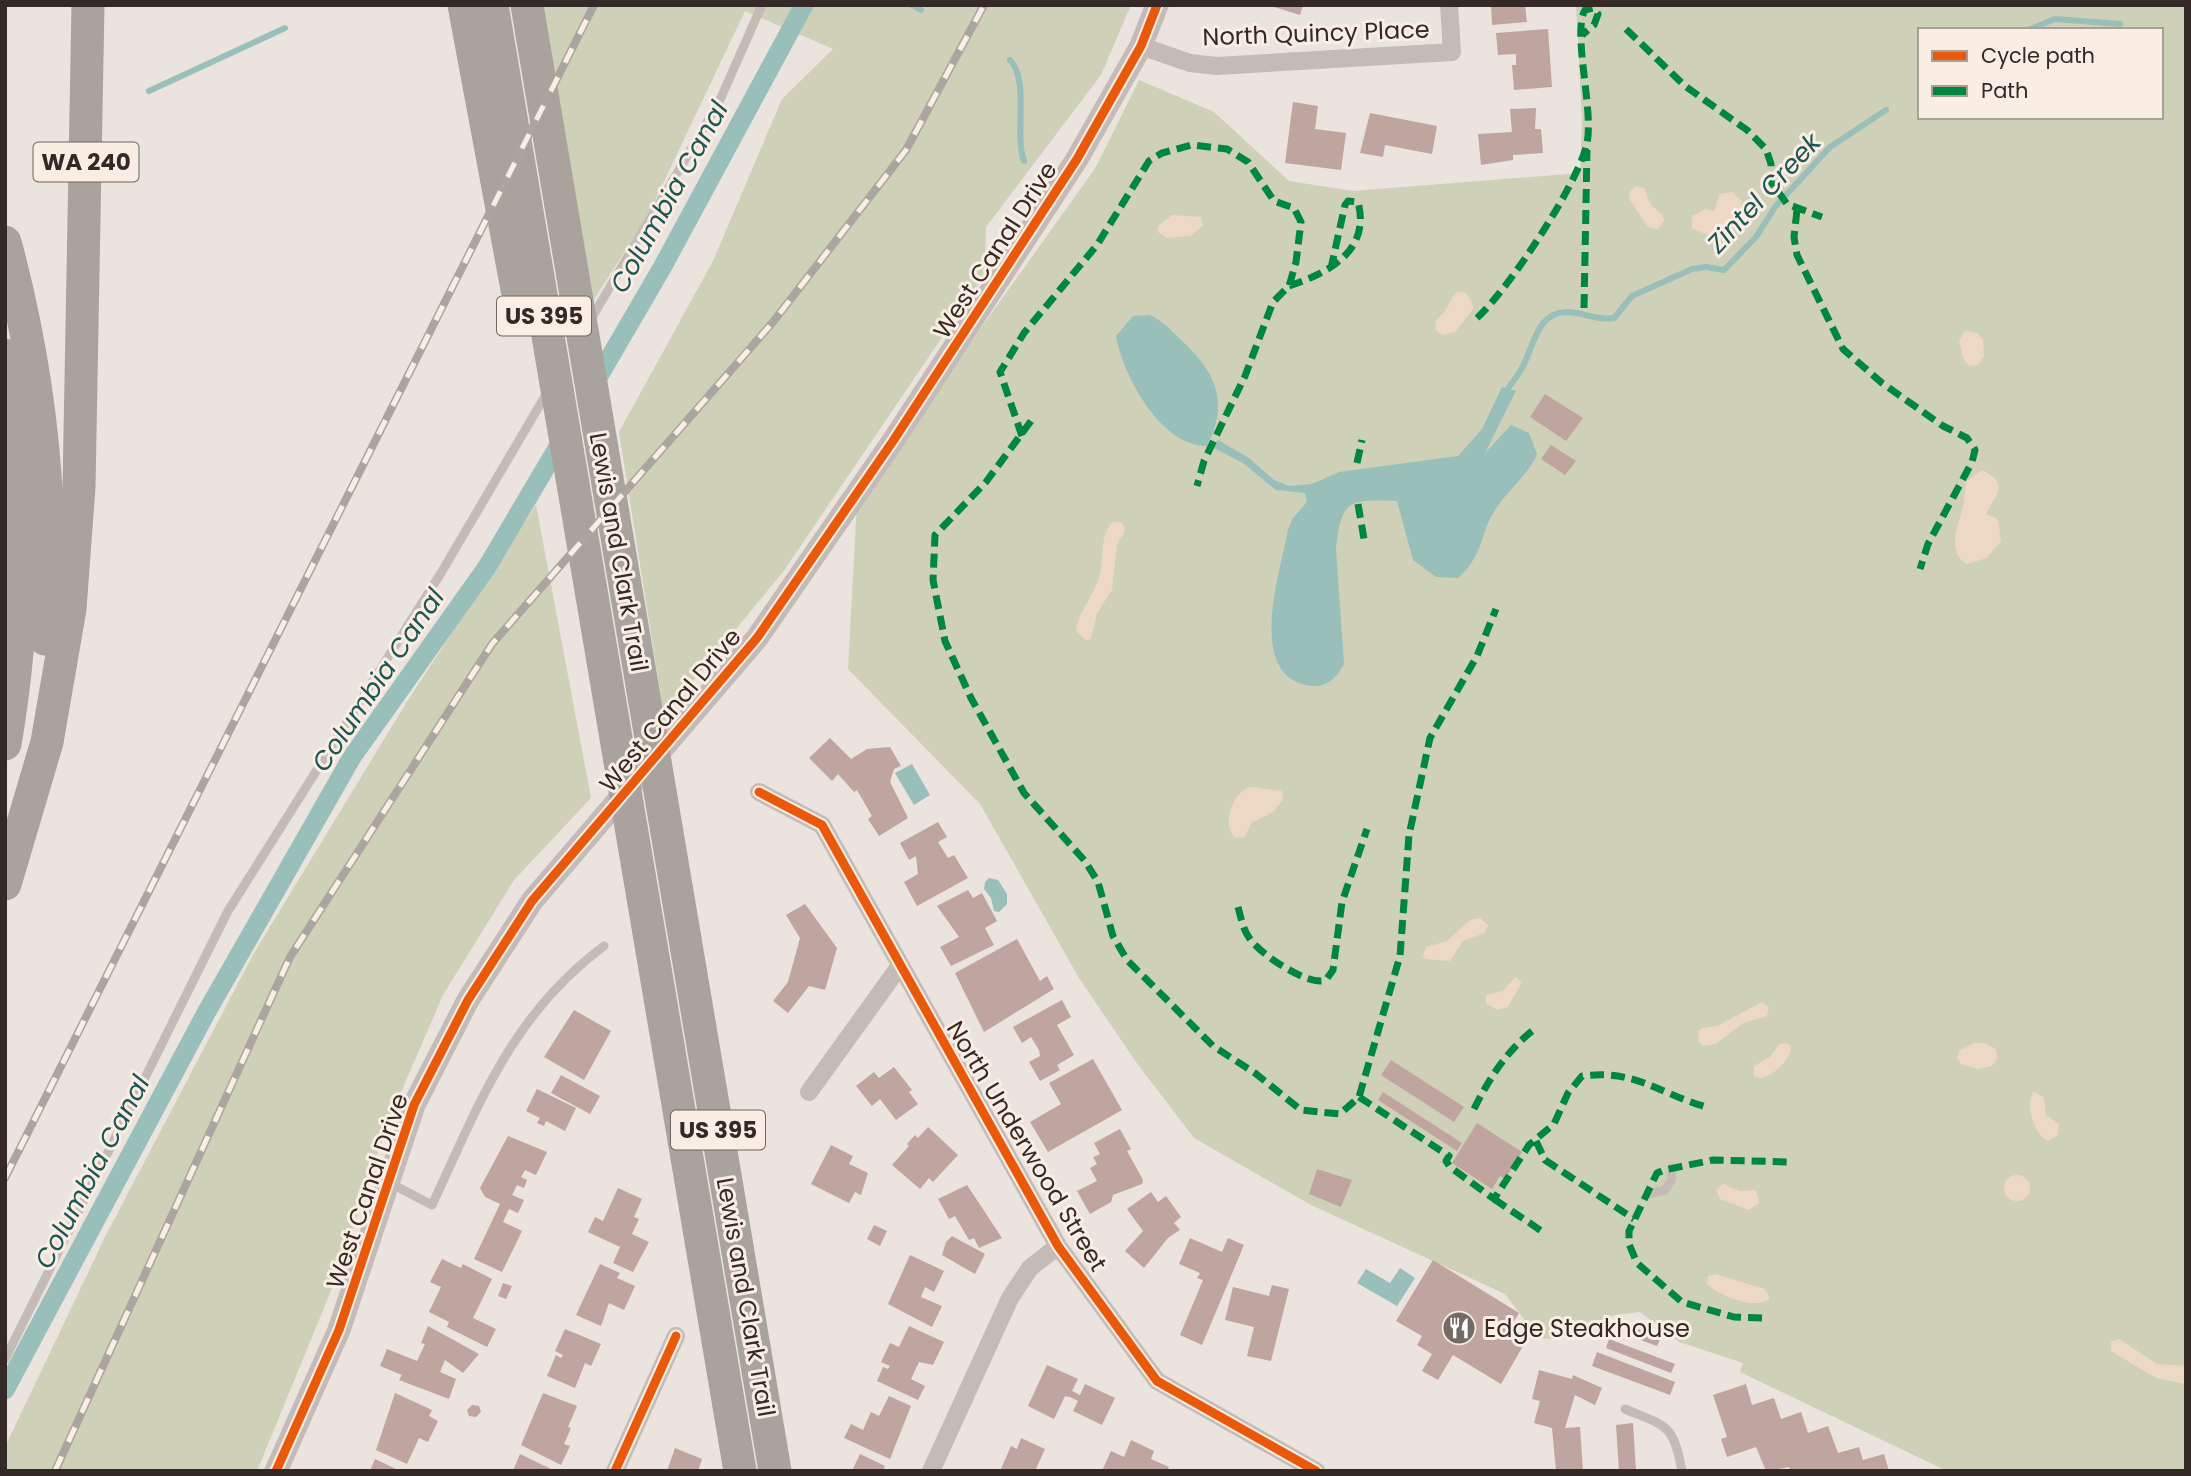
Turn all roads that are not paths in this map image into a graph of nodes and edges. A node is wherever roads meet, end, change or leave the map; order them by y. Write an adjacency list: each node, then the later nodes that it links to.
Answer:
1 (88, 5): 11 (highway, WA 240)
2 (107, 5): 11 (highway)
3 (464, 5): 8 (highway, Lewis and Clark Trail)
4 (762, 5): 12 (lane)
5 (1157, 5): 9 (street, West Canal Drive)
6 (1449, 5): 9 (street, North Quincy Place)
7 (527, 7): 32 (highway, Lewis and Clark Trail / US 395)
8 (487, 31): 31 (highway, Lewis and Clark Trail / US 395)
9 (1141, 46): 23 (street, West Canal Drive)
10 (5, 242): 17 (highway)
11 (83, 290): 18 (highway, WA 240)
12 (573, 349)
13 (5, 355): 15 (highway)
14 (566, 361): 27 (lane)
15 (5, 744)
16 (759, 792): 20 (street, North Underwood Street)
17 (5, 854)
18 (5, 884)
19 (604, 946): 23 (lane)
20 (900, 967): 21 (street); 25 (street, North Underwood Street)
21 (809, 1093)
22 (1672, 1168): 24 (lane)
23 (390, 1183): 29 (street, West Canal Drive)
24 (1648, 1194)
25 (1058, 1245): 33 (street); 34 (street, North Underwood Street)
26 (676, 1336): 30 (street)
27 (5, 1359)
28 (1625, 1409): 35 (lane)
29 (276, 1471)
30 (615, 1471)
31 (740, 1471)
32 (775, 1471)
33 (931, 1471)
34 (1316, 1471)
35 (1682, 1471)

